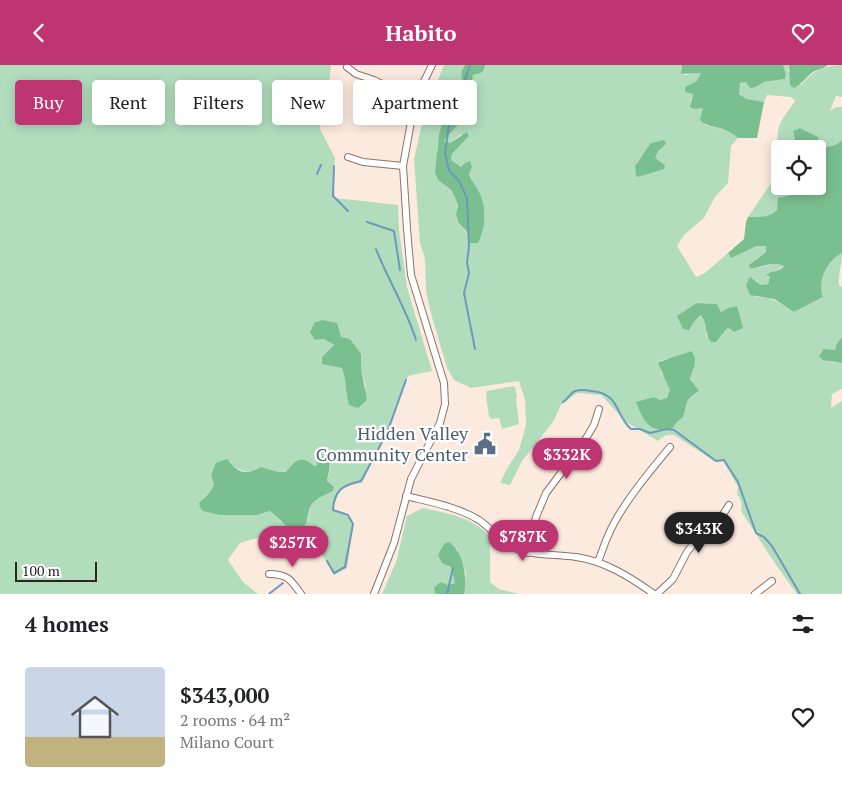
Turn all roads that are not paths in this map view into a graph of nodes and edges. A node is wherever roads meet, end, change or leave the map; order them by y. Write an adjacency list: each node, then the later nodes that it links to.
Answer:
1 (432, 65): 4 (street)
2 (347, 67): 3 (street)
3 (374, 80)
4 (425, 80)
5 (410, 125): 7 (street)
6 (348, 157): 7 (street)
7 (403, 166): 10 (street)
8 (599, 409): 12 (street)
9 (670, 447): 13 (street)
10 (406, 496): 12 (street); 17 (street)
11 (728, 505): 18 (street)
12 (528, 553): 13 (street)
13 (598, 561): 18 (street)
14 (270, 574): 16 (street)
15 (772, 581): 19 (street)
16 (301, 594)
17 (374, 594)
18 (656, 594)
19 (755, 594)

